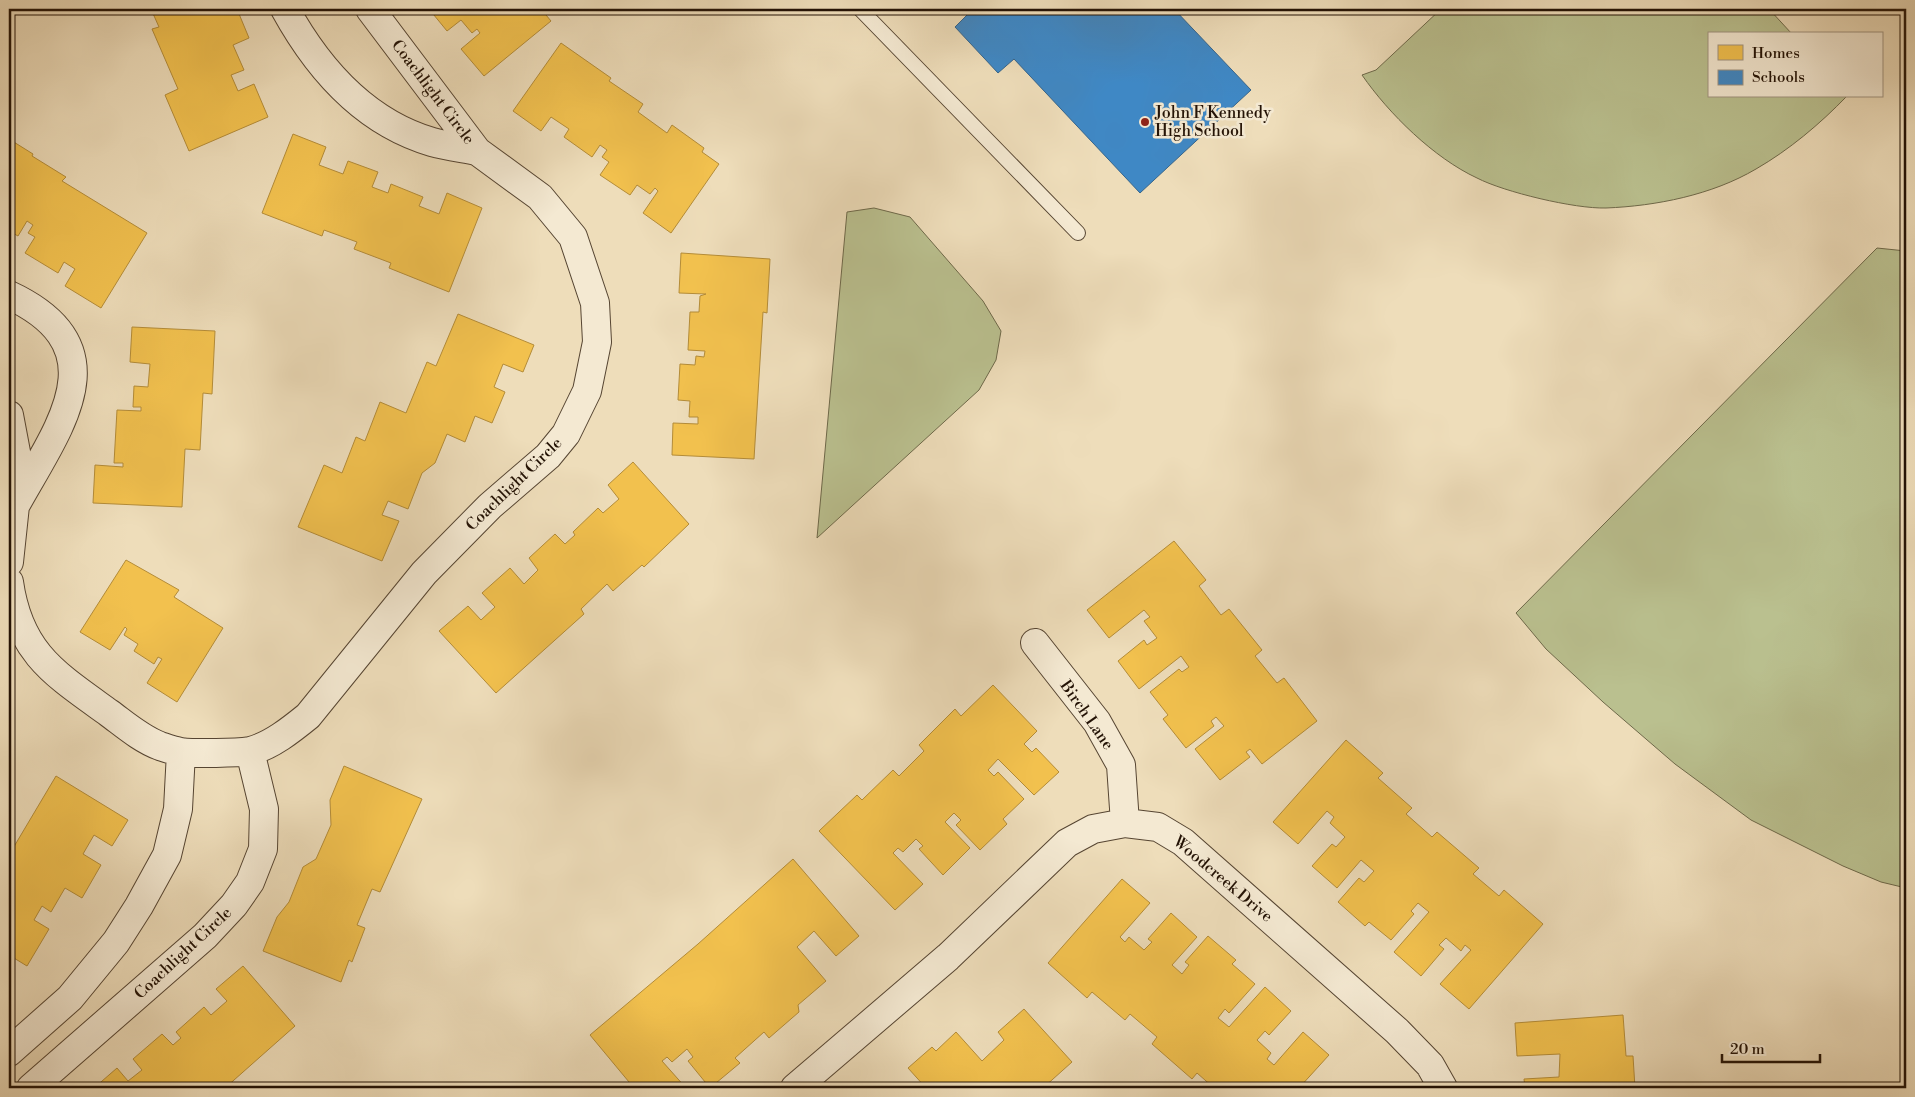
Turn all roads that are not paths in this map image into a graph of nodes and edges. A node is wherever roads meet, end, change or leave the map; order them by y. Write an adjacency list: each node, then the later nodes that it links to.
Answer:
1 (286, 9): 4 (street, Coachlight Circle)
2 (370, 9): 4 (street, Coachlight Circle)
3 (860, 9): 5 (lane)
4 (477, 151): 12 (street, Coachlight Circle)
5 (1078, 232)
6 (9, 295): 8 (street)
7 (9, 414): 8 (street)
8 (15, 506): 9 (street)
9 (9, 562)
10 (9, 582): 13 (street, Coachlight Circle)
11 (1035, 643): 14 (street, Birch Lane)
12 (250, 750): 13 (street, Coachlight Circle); 16 (street, Coachlight Circle)
13 (181, 752): 15 (street)
14 (1125, 822): 17 (street, Woodcreek Drive); 18 (street, Woodcreek Drive)
15 (9, 1052)
16 (31, 1088)
17 (795, 1088)
18 (1443, 1088)

